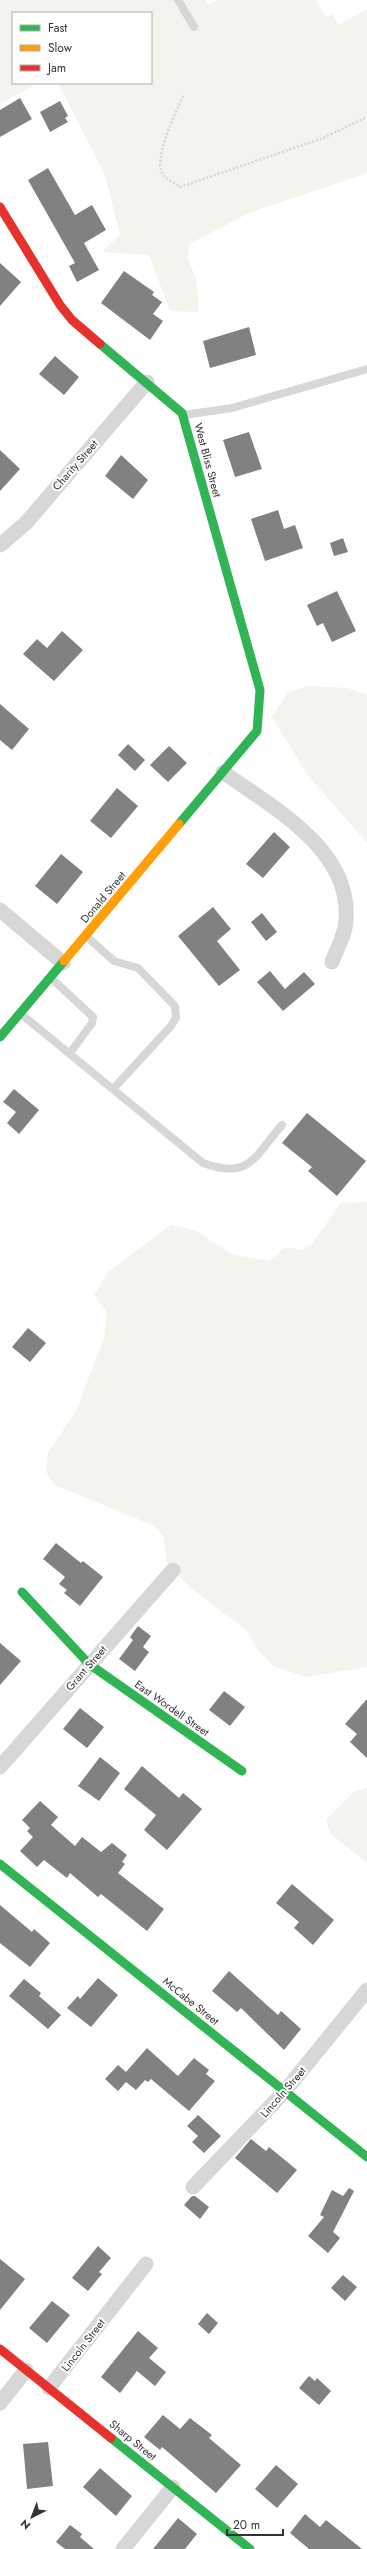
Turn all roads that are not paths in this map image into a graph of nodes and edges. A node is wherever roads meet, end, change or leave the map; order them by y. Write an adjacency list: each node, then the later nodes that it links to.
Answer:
1 (178, 0): 2 (lane)
2 (194, 26)
3 (0, 207): 4 (street, West Bliss Street)
4 (4, 228): 6 (street, West Bliss Street)
5 (367, 369): 7 (lane)
6 (146, 382): 7 (street, West Bliss Street); 8 (street, Charity Street)
7 (183, 415): 9 (street, West Bliss Street)
8 (0, 545)
9 (223, 772): 11 (street, Donald Street); 12 (street)
10 (0, 910): 13 (street)
11 (86, 936): 13 (street, Donald Street); 18 (lane)
12 (332, 962)
13 (63, 963): 14 (street, Donald Street)
14 (51, 977): 15 (street, Donald Street); 17 (lane)
15 (20, 1014): 16 (street, Donald Street); 17 (lane)
16 (0, 1037)
17 (70, 1054): 18 (lane)
18 (114, 1088): 19 (lane)
19 (282, 1125)
20 (173, 1570): 22 (street, Grant Street)
21 (22, 1592): 22 (street, East Wordell Street)
22 (89, 1664): 23 (street, Grant Street); 24 (street, East Wordell Street)
23 (0, 1767)
24 (242, 1771)
25 (0, 1864): 27 (street, McCabe Street)
26 (367, 1990): 27 (street, Lincoln Street)
27 (285, 2092): 28 (street, McCabe Street); 29 (street, Lincoln Street)
28 (367, 2157)
29 (192, 2187)
30 (146, 2264): 33 (street, Lincoln Street)
31 (0, 2349): 32 (street, Sharp Street)
32 (26, 2370): 33 (street, Sharp Street); 34 (street)
33 (49, 2388): 35 (street, Sharp Street)
34 (0, 2403)
35 (173, 2487): 36 (street); 37 (street, Sharp Street)
36 (123, 2549)
37 (250, 2549)

